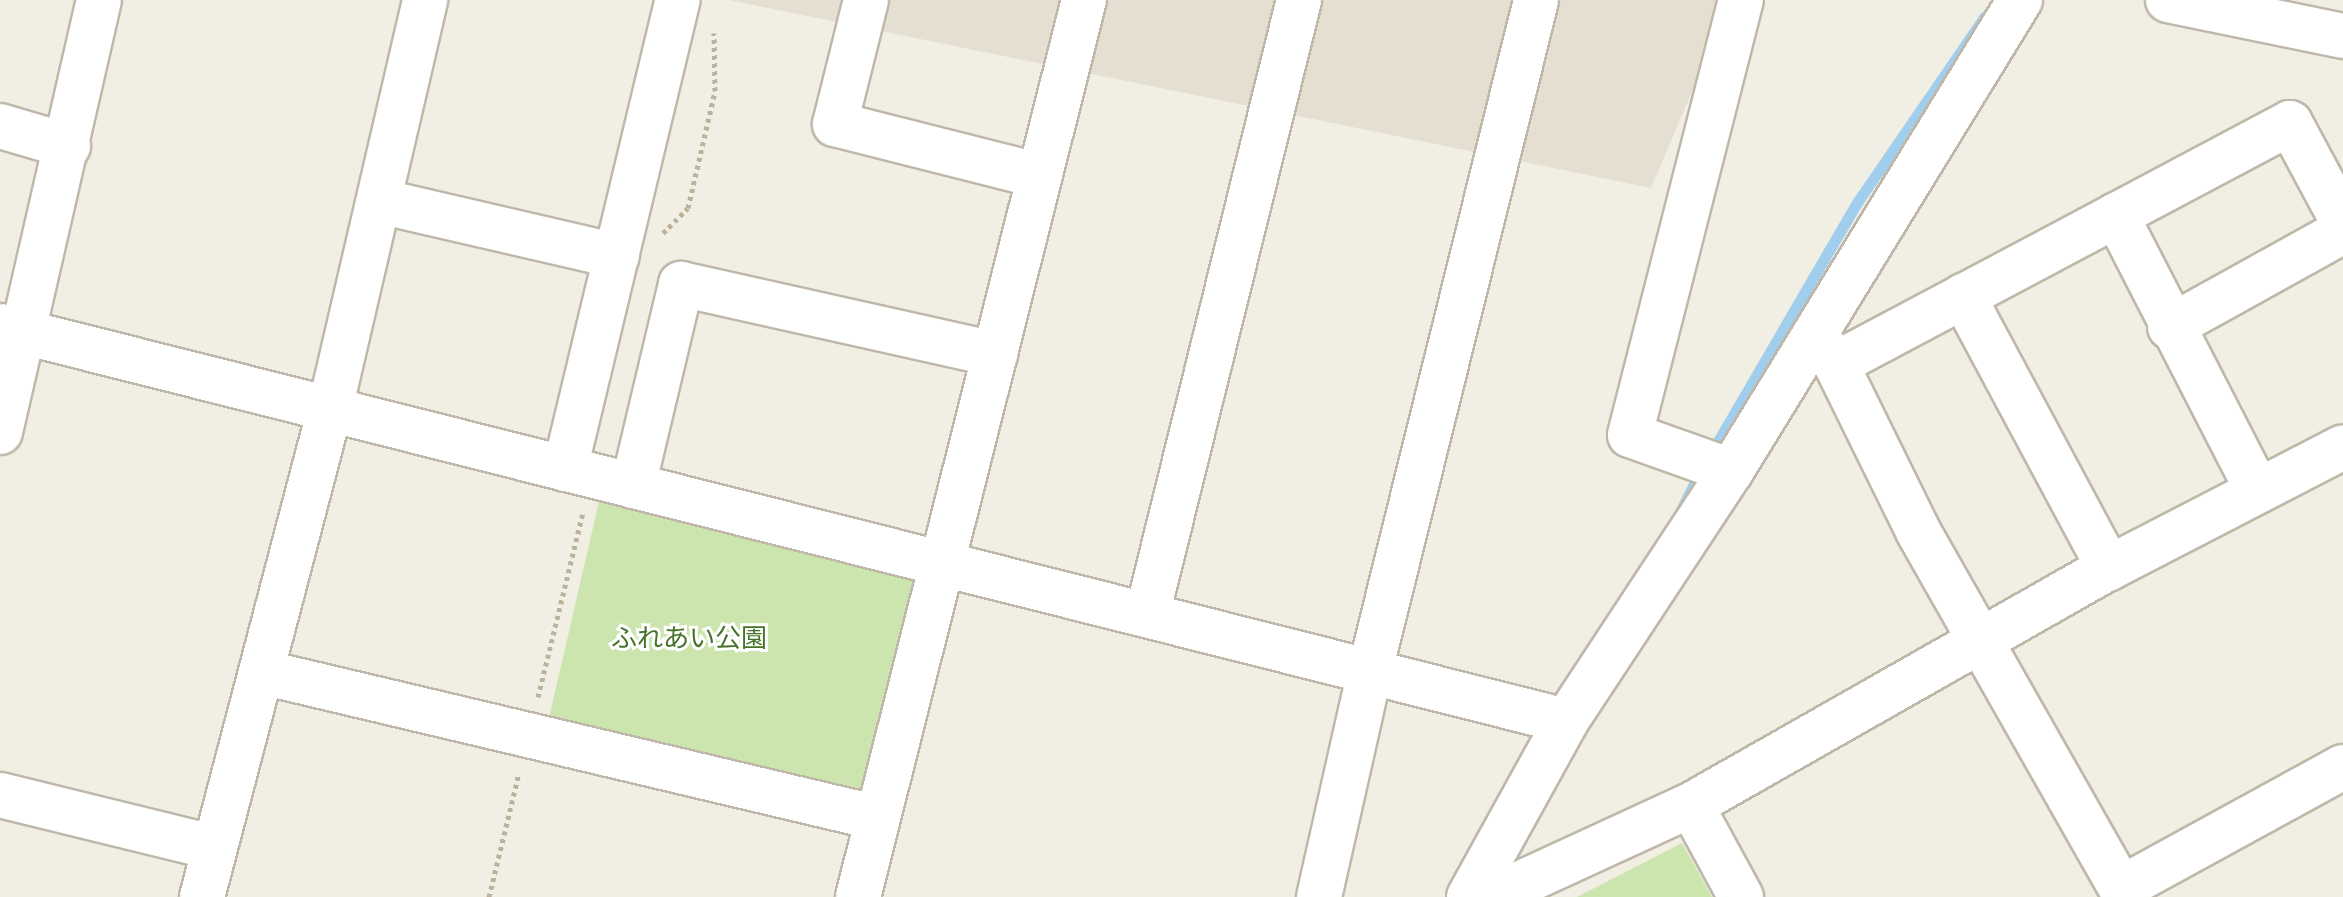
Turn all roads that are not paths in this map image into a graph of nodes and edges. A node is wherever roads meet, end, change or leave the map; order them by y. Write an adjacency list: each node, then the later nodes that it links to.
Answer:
1 (99, 0): 13 (street)
2 (425, 0): 15 (street)
3 (678, 0): 19 (street)
4 (866, 0): 14 (street)
5 (1084, 0): 14 (street)
6 (1299, 0): 34 (street)
7 (1536, 0): 36 (street)
8 (1741, 0): 29 (street)
9 (2020, 0): 23 (street)
10 (2168, 0): 11 (street)
11 (2343, 36)
12 (0, 126): 13 (street)
13 (68, 146): 22 (street)
14 (1040, 176): 24 (street)
15 (379, 201): 19 (street); 25 (street)
16 (2116, 215): 17 (street); 20 (street); 21 (street)
17 (2343, 222)
18 (2343, 231): 21 (street)
19 (617, 256): 28 (street)
20 (1963, 296): 23 (street); 33 (street)
21 (2170, 327): 31 (street)
22 (13, 330): 25 (street); 26 (street)
23 (1825, 349): 29 (street); 35 (street)
24 (995, 354): 30 (street); 32 (street)
25 (330, 409): 28 (street); 37 (street)
26 (0, 432)
27 (2343, 447): 31 (street)
28 (565, 469): 30 (street)
29 (1731, 471): 38 (street)
30 (633, 486): 32 (street)
31 (2258, 491): 33 (street)
32 (942, 564): 34 (street); 42 (street)
33 (2109, 568): 35 (street)
34 (1147, 615): 36 (street)
35 (1983, 641): 41 (street); 44 (street)
36 (1370, 671): 38 (street); 47 (street)
37 (262, 672): 42 (street); 43 (street)
38 (1566, 721): 48 (street)
39 (2343, 767): 44 (street)
40 (0, 795): 43 (street)
41 (1691, 805): 49 (street); 50 (street)
42 (878, 818): 46 (street)
43 (215, 848): 45 (street)
44 (2124, 893)
45 (202, 897)
46 (858, 897)
47 (1319, 897)
48 (1469, 897)
49 (1491, 897)
50 (1741, 897)

